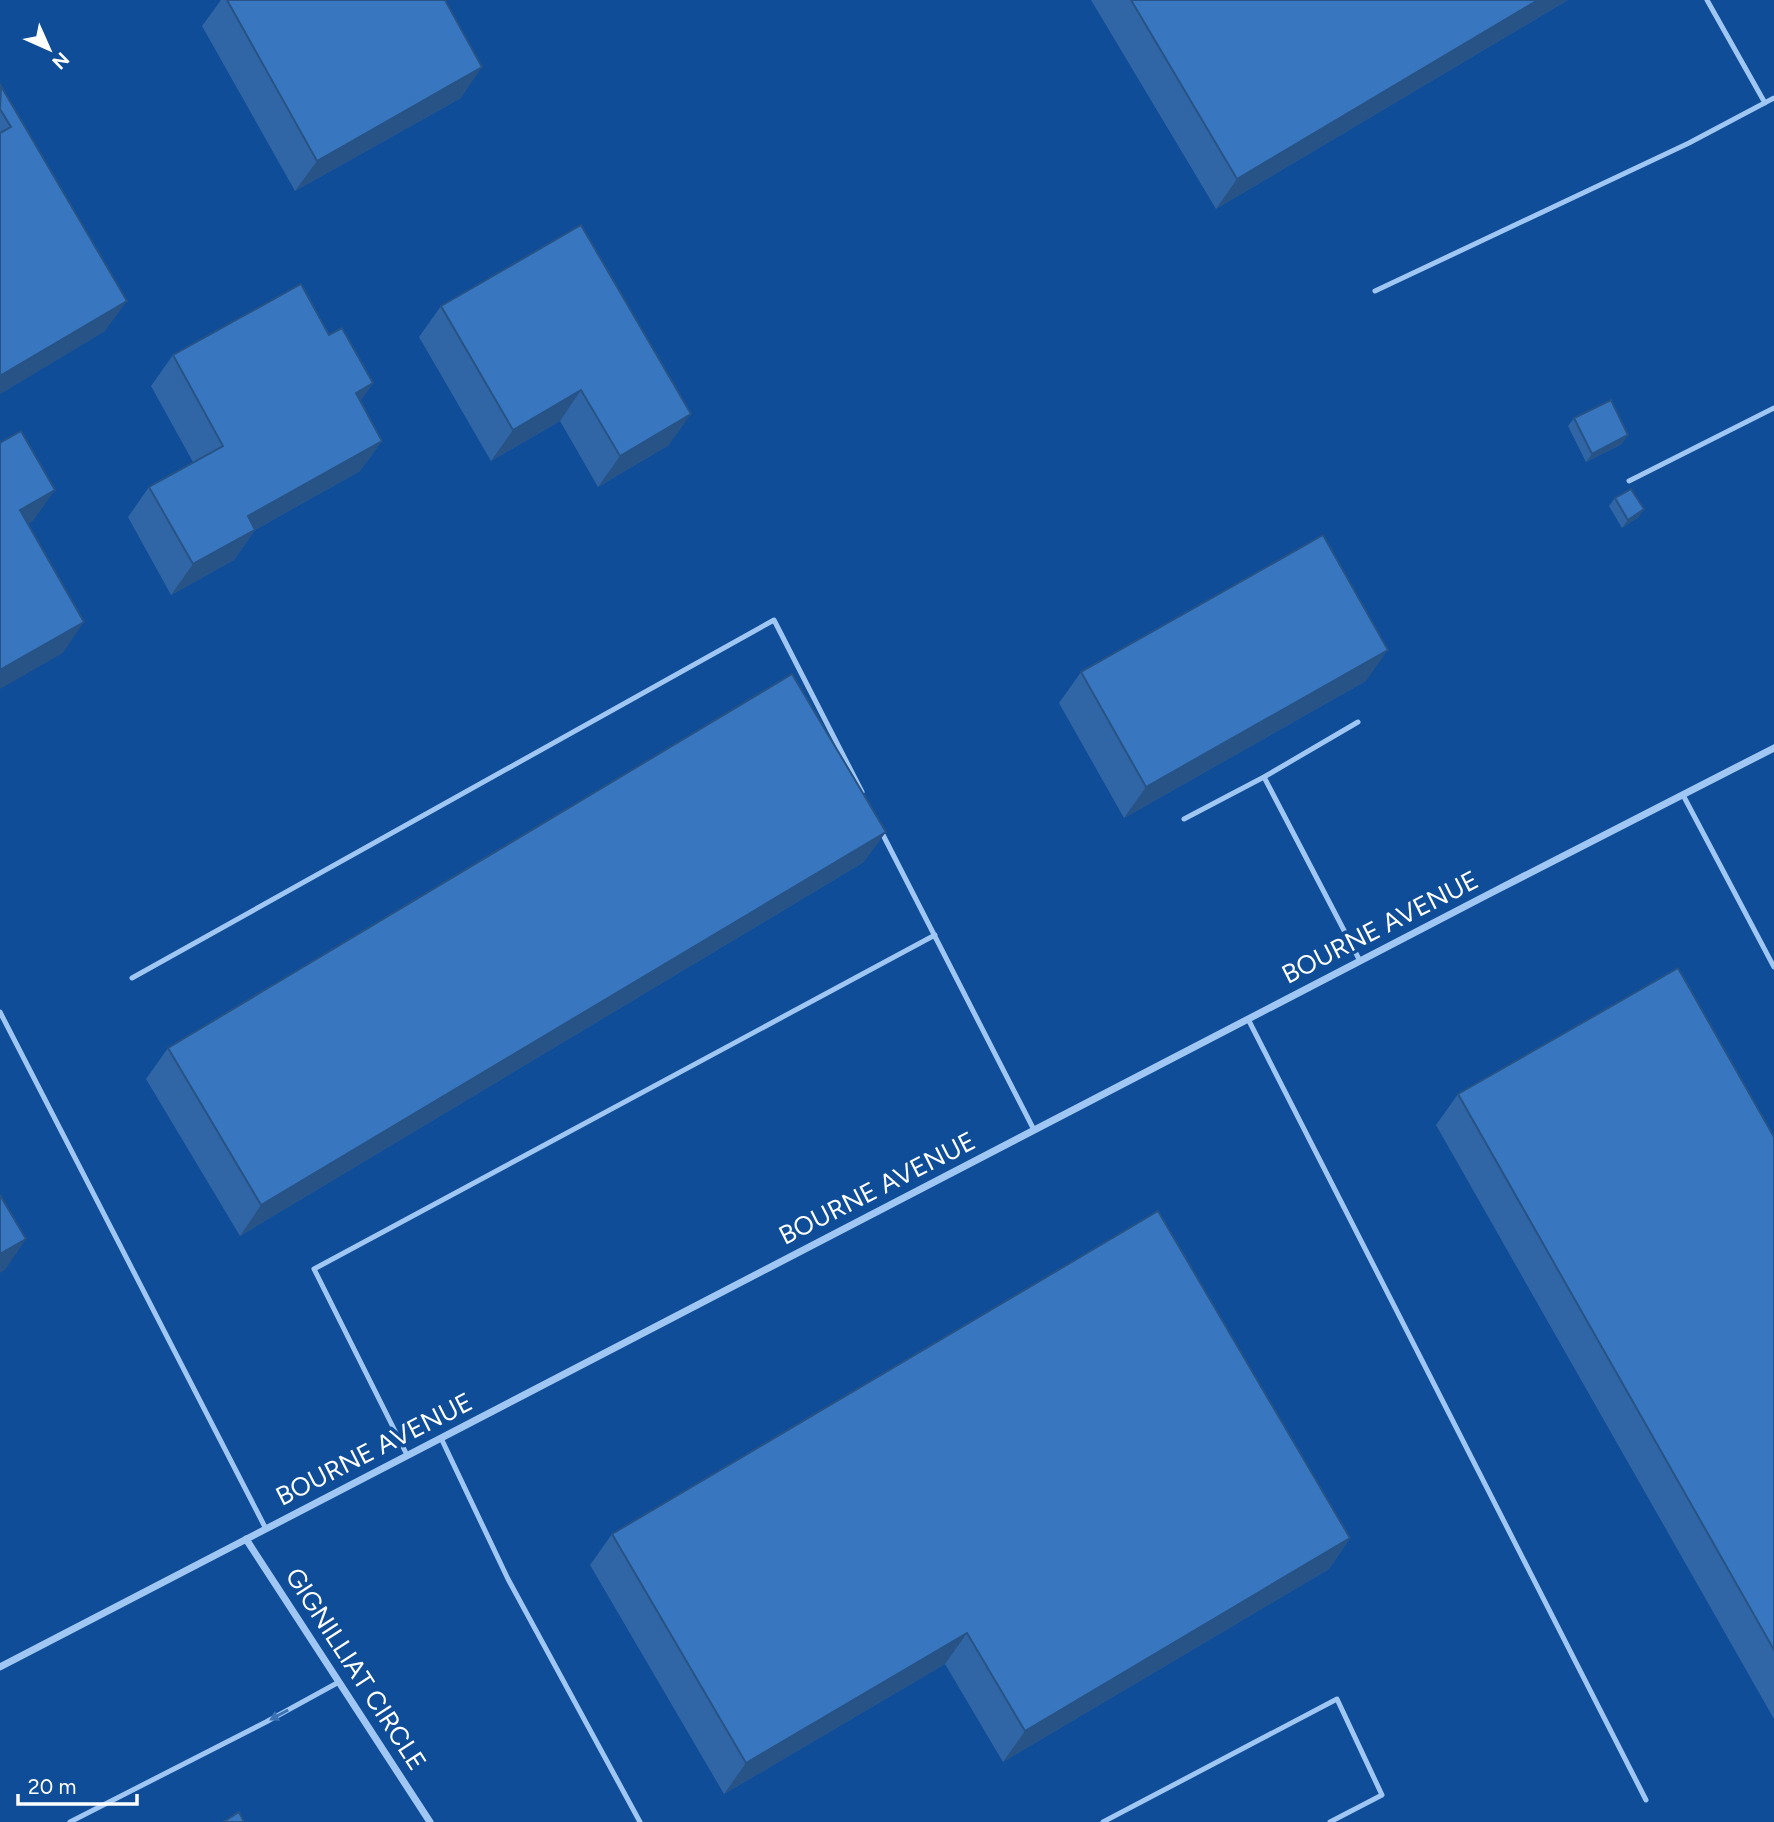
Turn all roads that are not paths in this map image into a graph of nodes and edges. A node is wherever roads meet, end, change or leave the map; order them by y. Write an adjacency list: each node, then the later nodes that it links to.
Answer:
1 (1707, 0): 3 (lane)
2 (1774, 98): 3 (lane)
3 (1765, 103): 4 (lane)
4 (1375, 291)
5 (1774, 408): 6 (lane)
6 (1629, 481)
7 (1358, 722): 9 (lane)
8 (1774, 748): 10 (street, BOURNE AVENUE)
9 (1264, 776): 12 (lane); 15 (lane)
10 (1683, 795): 15 (street, BOURNE AVENUE); 16 (lane)
11 (867, 802): 17 (lane)
12 (1184, 819)
13 (879, 826): 14 (lane)
14 (934, 935): 20 (lane); 22 (lane)
15 (1360, 961): 19 (street, BOURNE AVENUE)
16 (1774, 967)
17 (132, 978)
18 (0, 1012): 23 (lane)
19 (1248, 1019): 20 (street, BOURNE AVENUE); 27 (lane)
20 (1034, 1130): 21 (street, BOURNE AVENUE)
21 (441, 1438): 22 (street, BOURNE AVENUE); 30 (lane)
22 (407, 1455): 23 (street, BOURNE AVENUE)
23 (266, 1528): 24 (street, BOURNE AVENUE)
24 (246, 1539): 25 (street, BOURNE AVENUE); 26 (street, GIGNILLIAT CIRCLE)
25 (0, 1667)
26 (339, 1682): 28 (lane, one-way to 28); 29 (street, GIGNILLIAT CIRCLE)
27 (1646, 1800)
28 (70, 1822)
29 (430, 1822)
30 (640, 1822)
31 (1102, 1822): 32 (lane)
32 (1330, 1822)

